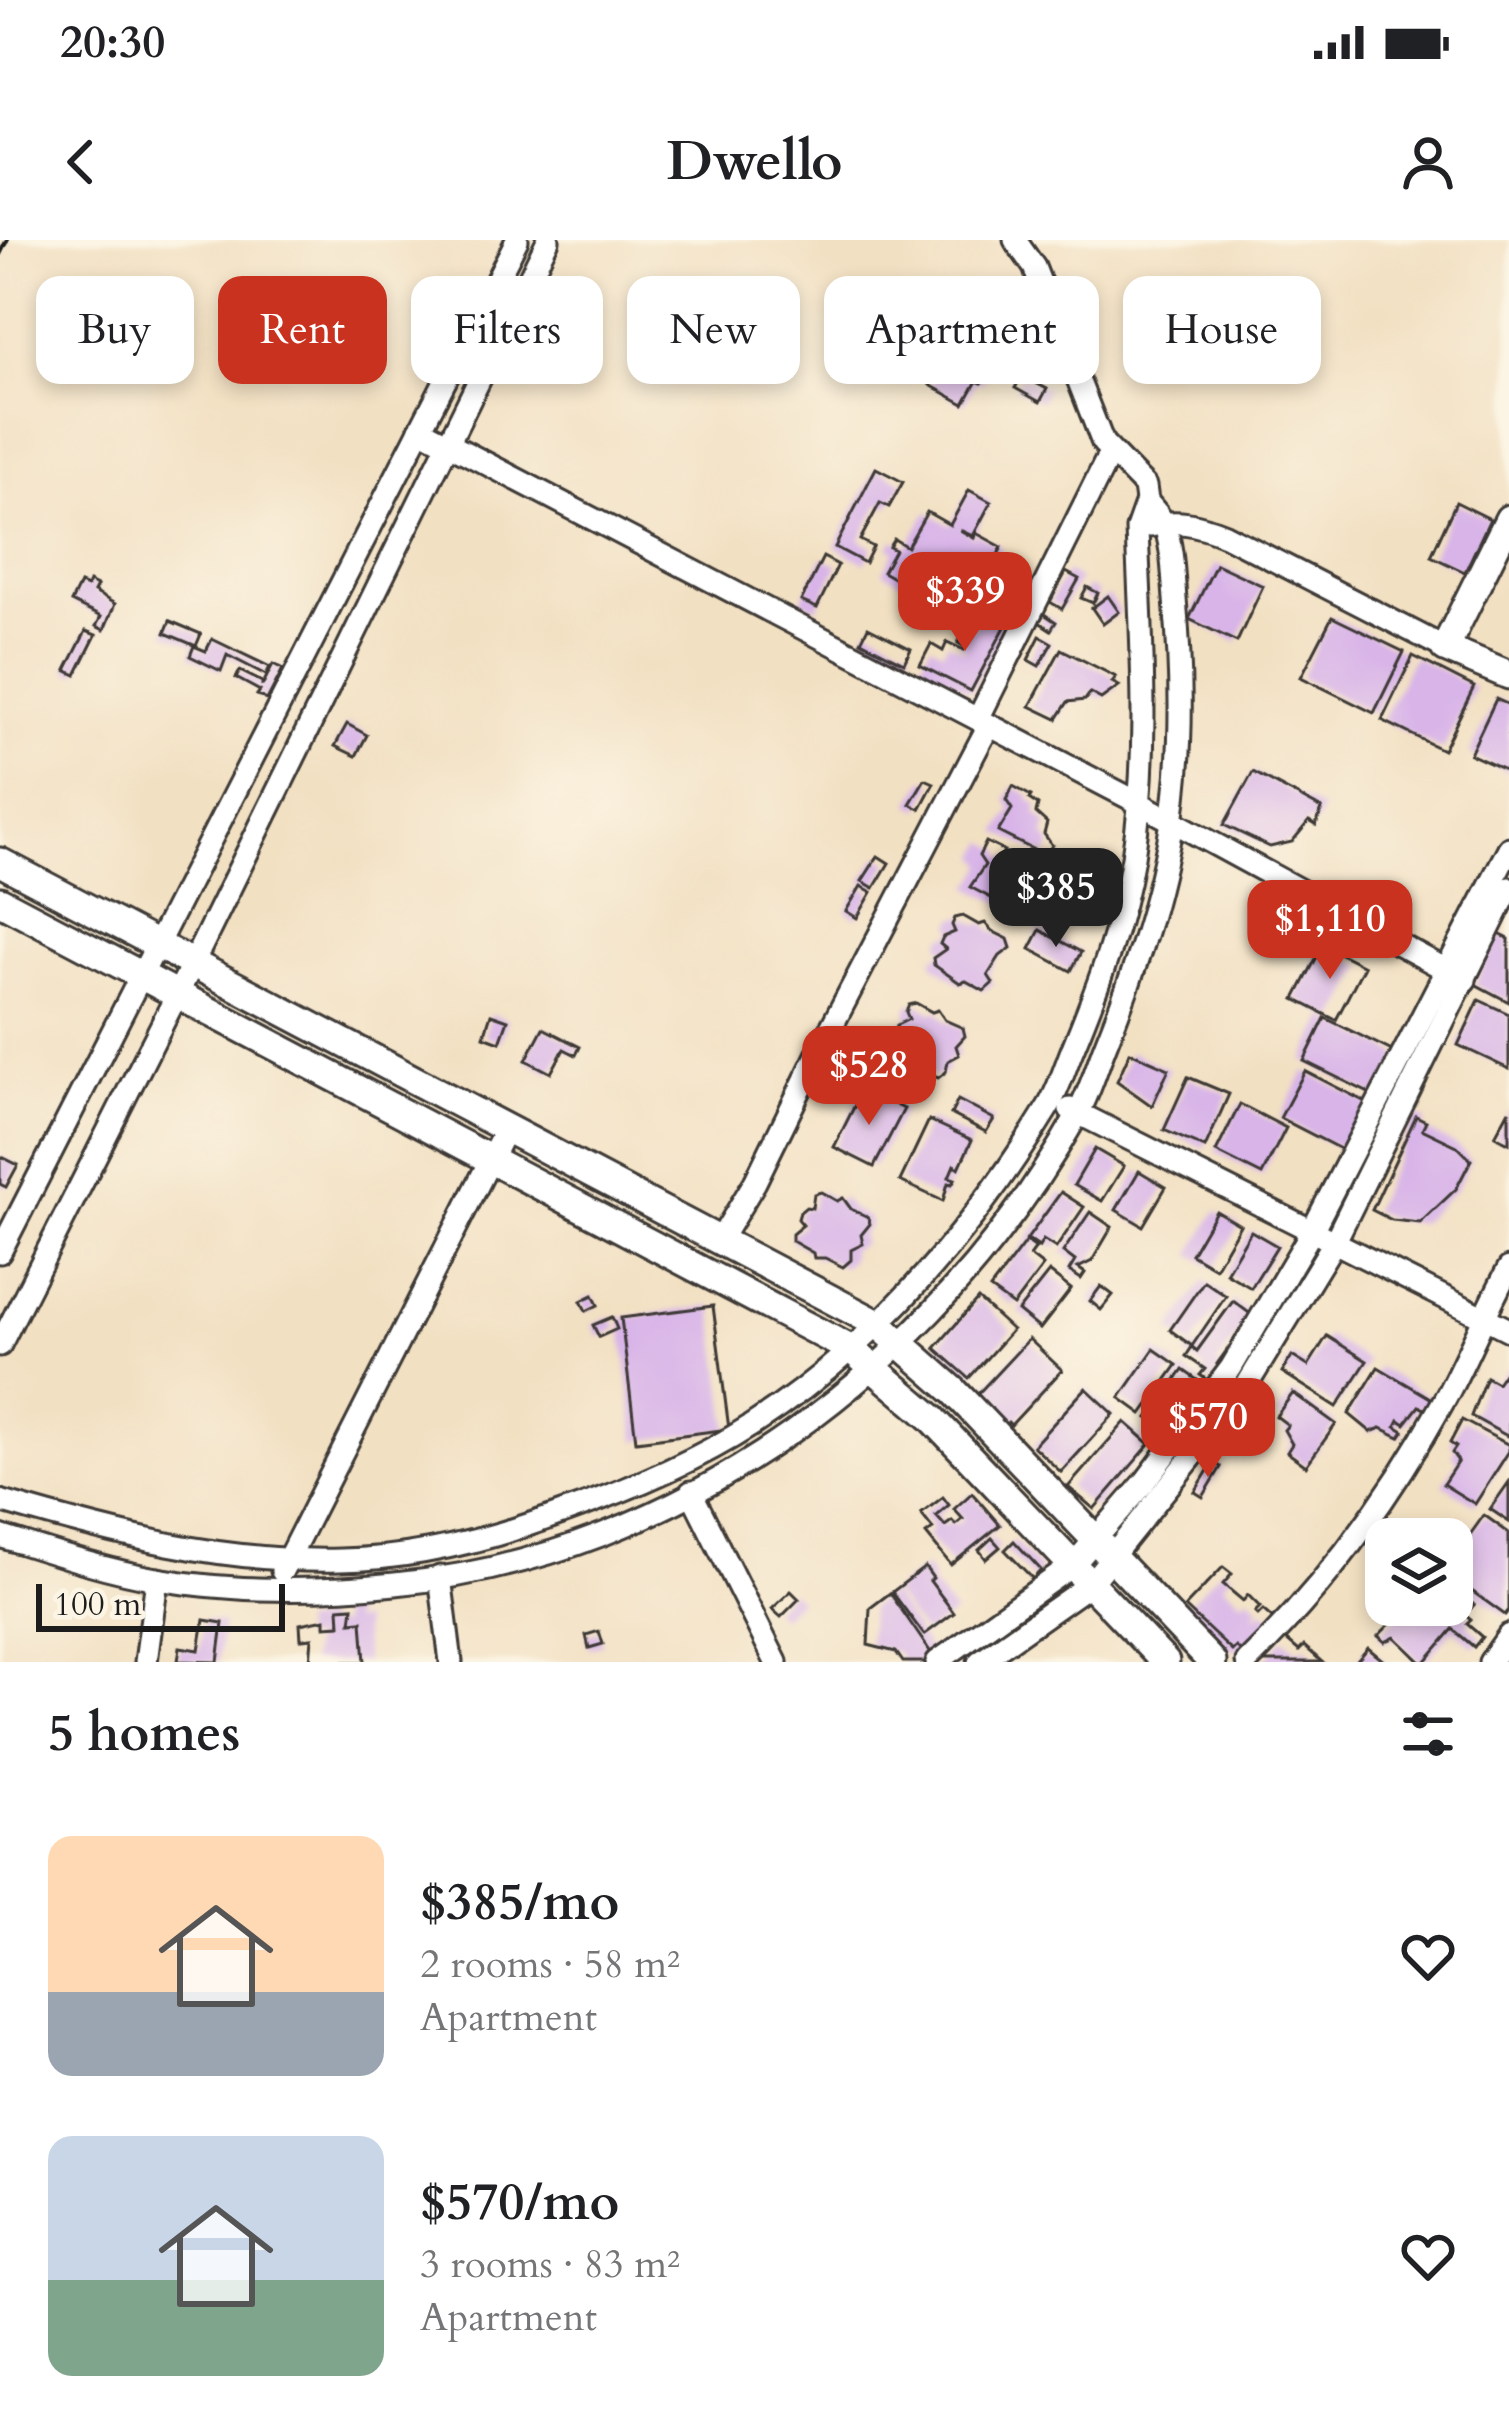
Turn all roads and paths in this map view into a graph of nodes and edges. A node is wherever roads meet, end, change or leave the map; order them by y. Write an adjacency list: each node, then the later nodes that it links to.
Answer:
1 (548, 240): 5 (street)
2 (1015, 240): 6 (street)
3 (508, 244): 4 (street)
4 (420, 429): 5 (street); 20 (street)
5 (451, 443): 13 (street); 21 (street)
6 (1110, 453): 7 (street); 13 (street)
7 (1147, 501): 9 (street); 10 (street)
8 (1509, 519): 11 (street)
9 (1163, 523): 10 (street); 11 (street); 15 (street)
10 (1137, 530): 14 (street)
11 (1445, 648): 12 (street)
12 (1509, 675)
13 (984, 722): 14 (street); 31 (street)
14 (1139, 803): 15 (street); 25 (street)
15 (1172, 822): 23 (street); 26 (street)
16 (1509, 848): 23 (street)
17 (0, 862): 20 (street)
18 (1509, 888): 23 (street)
19 (0, 901): 22 (street)
20 (158, 943): 21 (street); 22 (street)
21 (194, 961): 24 (street); 27 (street)
22 (140, 975): 24 (street); 29 (street)
23 (1457, 976): 30 (street); 32 (street)
24 (176, 992): 28 (street); 38 (street)
25 (1050, 1103): 26 (street); 36 (street)
26 (1079, 1112): 30 (street); 39 (street)
27 (506, 1129): 28 (street); 31 (street)
28 (489, 1160): 40 (street); 46 (street)
29 (8, 1219): 33 (street)
30 (1312, 1231): 32 (street); 45 (street)
31 (720, 1240): 36 (street)
32 (1335, 1241): 35 (street); 45 (street)
33 (0, 1252)
34 (1509, 1268): 35 (street)
35 (1483, 1316): 37 (street); 59 (street)
36 (878, 1324): 39 (street); 40 (street)
37 (1509, 1330)
38 (3, 1332)
39 (903, 1344): 41 (street); 45 (street)
40 (852, 1350): 41 (street); 46 (street)
41 (877, 1368): 42 (street); 47 (street)
42 (691, 1492): 48 (street); 54 (street)
43 (0, 1501): 46 (street)
44 (0, 1536): 49 (street)
45 (1104, 1549): 47 (street); 58 (street)
46 (288, 1559): 50 (street)
47 (1082, 1574): 55 (street); 56 (street); 57 (street)
48 (440, 1577): 50 (street); 53 (street)
49 (157, 1579): 50 (street); 52 (street)
50 (274, 1588)
51 (1509, 1635): 60 (street)
52 (146, 1662)
53 (451, 1662)
54 (776, 1662)
55 (937, 1662)
56 (979, 1662)
57 (1165, 1662)
58 (1212, 1662)
59 (1247, 1662)
60 (1490, 1662)

